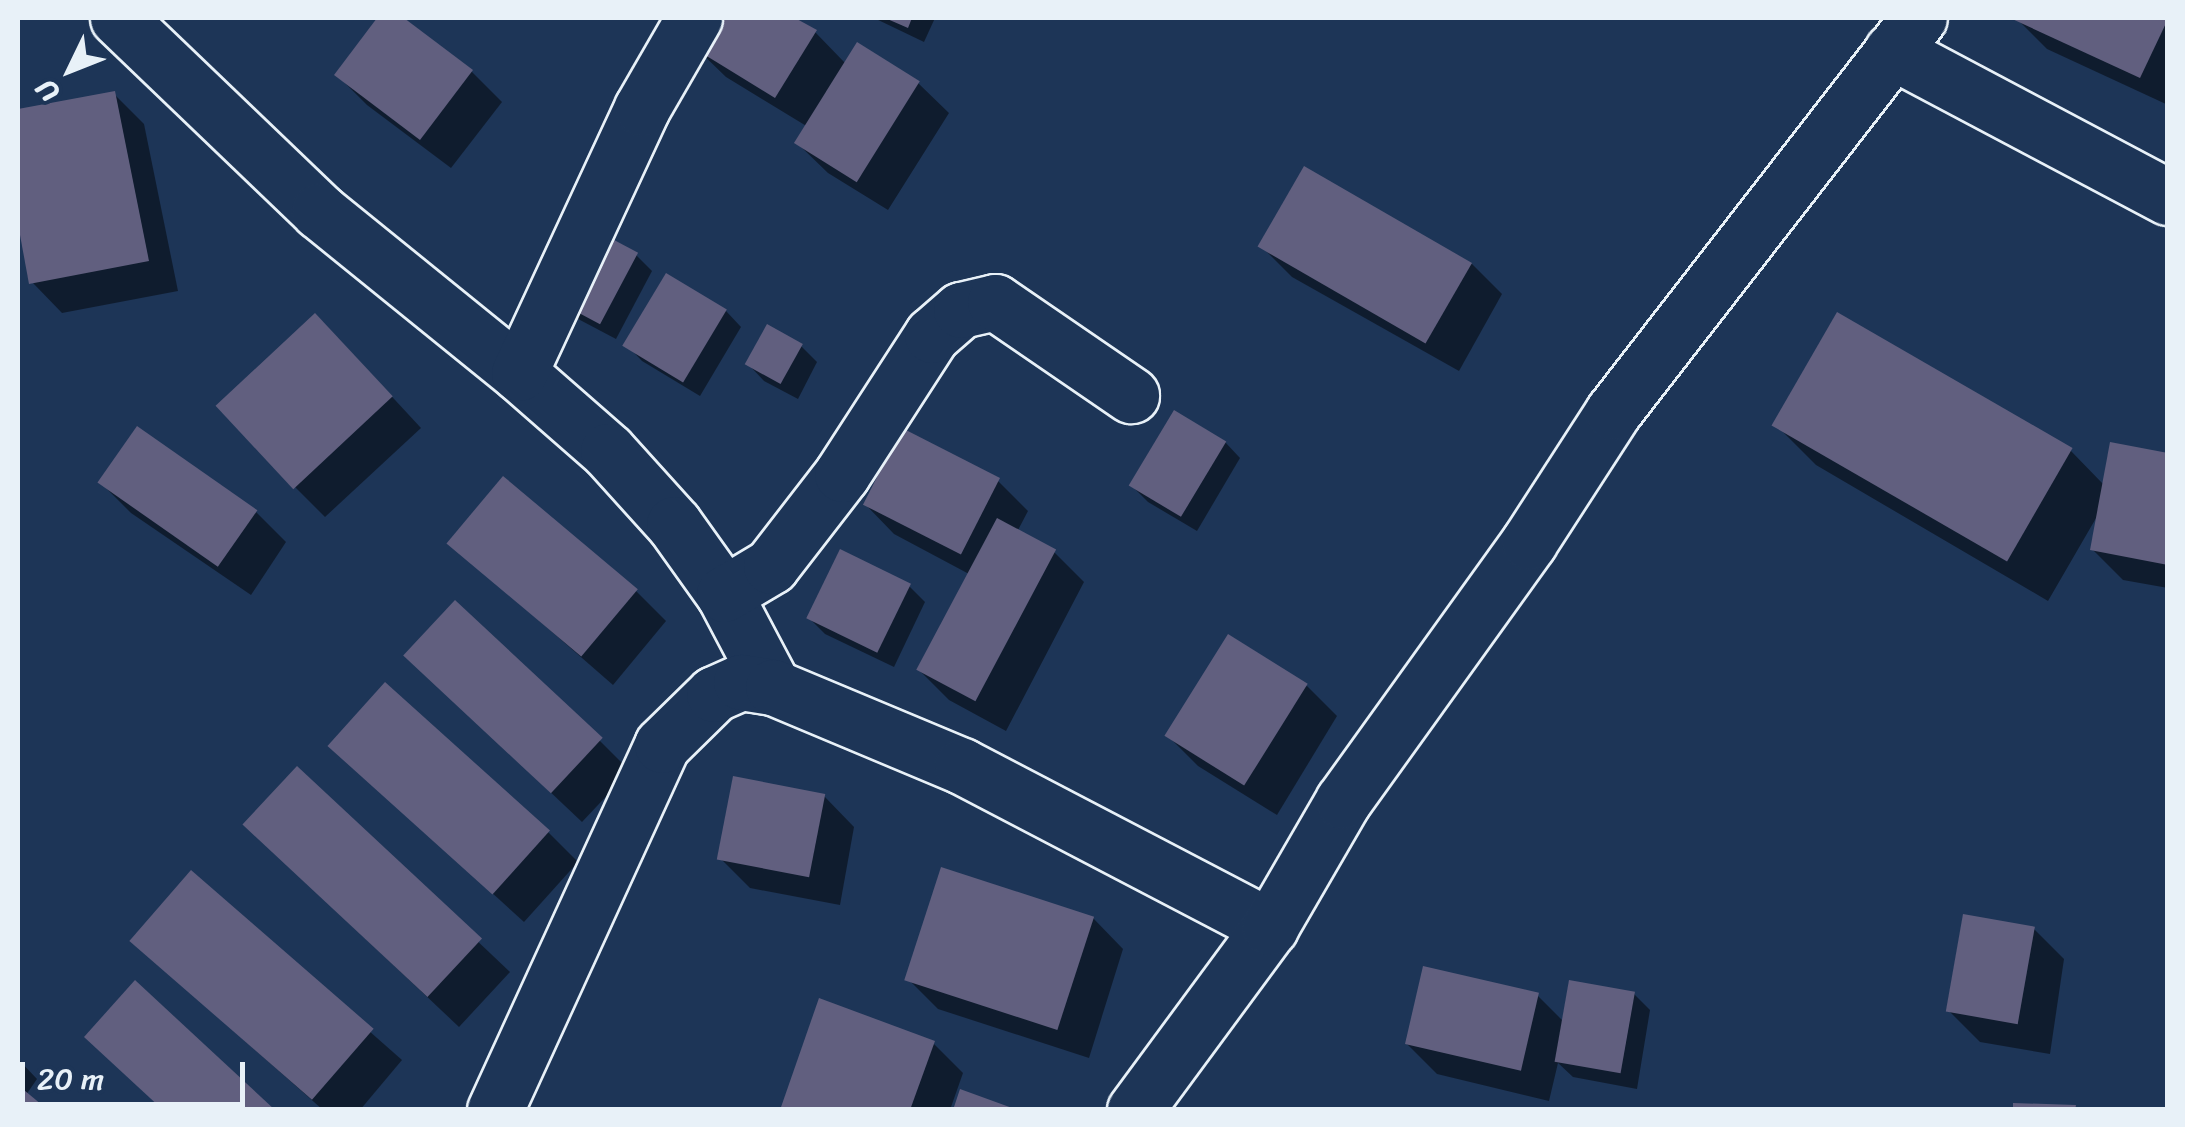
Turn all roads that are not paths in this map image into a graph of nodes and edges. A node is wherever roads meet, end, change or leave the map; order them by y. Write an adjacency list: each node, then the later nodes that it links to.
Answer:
1 (118, 18): 5 (street)
2 (694, 18): 5 (street)
3 (1905, 34): 4 (street); 9 (street)
4 (2168, 197)
5 (519, 373): 7 (street)
6 (1130, 394): 7 (street)
7 (724, 594): 8 (street)
8 (773, 687): 9 (street); 10 (street)
9 (1270, 927): 11 (street)
10 (495, 1110)
11 (1135, 1110)

